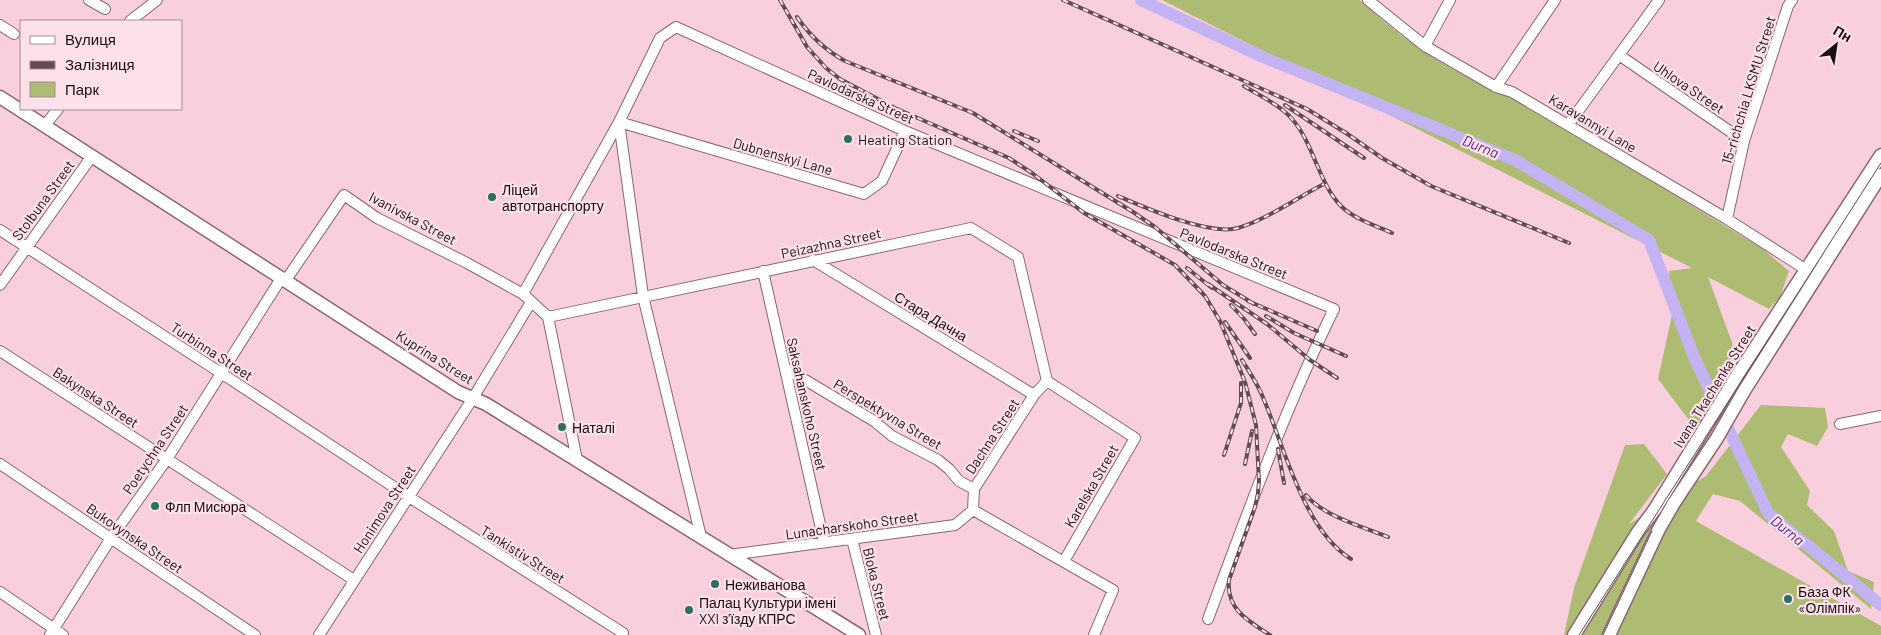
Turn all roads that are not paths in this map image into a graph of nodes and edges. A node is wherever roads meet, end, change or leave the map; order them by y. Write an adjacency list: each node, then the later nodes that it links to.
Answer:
1 (89, 0): 8 (street)
2 (158, 0): 9 (street)
3 (1368, 0): 12 (street, Karavannyi Lane)
4 (1450, 0): 12 (street)
5 (1554, 0): 14 (street)
6 (1658, 0): 13 (street)
7 (1787, 2): 23 (street, 15-richchia LKSMU Street)
8 (105, 9)
9 (131, 20)
10 (0, 25): 11 (street)
11 (14, 34)
12 (1425, 46): 14 (street, Karavannyi Lane)
13 (1619, 55): 20 (street); 23 (street, Uhlova Street)
14 (1496, 88): 20 (street, Karavannyi Lane)
15 (0, 97): 17 (main road, Kuprina Street)
16 (20, 110): 21 (main road, Kuprina Street)
17 (20, 110)
18 (57, 110): 21 (street)
19 (619, 122): 22 (street, Dubnenskyi Lane); 22 (street, Pavlodarska Street); 35 (street); 36 (street)
20 (1568, 125): 27 (street, Karavannyi Lane)
21 (45, 126): 25 (main road, Kuprina Street)
22 (905, 131): 61 (street, Pavlodarska Street)
23 (1744, 141): 27 (street, 15-richchia LKSMU Street)
24 (1881, 155): 31 (main road, Ivana Tkachenka Street)
25 (92, 156): 29 (street, Stolbuna Street); 33 (main road, Kuprina Street)
26 (1881, 175): 71 (main road, Ivana Tkachenka Street)
27 (1728, 219): 31 (street, Karavannyi Lane)
28 (0, 230): 29 (street, Turbinna Street)
29 (26, 247): 34 (street, Stolbuna Street); 41 (street, Turbinna Street)
30 (813, 260): 32 (street, Peizazhna Street); 42 (street, Peizazhna Street); 43 (street, Стара Дачна)
31 (1805, 270): 70 (main road, Ivana Tkachenka Street)
32 (763, 271): 36 (street, Peizazhna Street); 40 (street, Saksahanskoho Street)
33 (284, 279): 35 (street, Ivanivska Street); 41 (street, Poetychna Street); 44 (main road, Kuprina Street)
34 (0, 285)
35 (523, 294): 37 (street, Ivanivska Street)
36 (643, 296): 38 (street); 53 (street)
37 (531, 302): 38 (street, Ivanivska Street); 44 (street)
38 (548, 317): 48 (street)
39 (0, 351): 47 (street, Bakynska Street)
40 (785, 368): 50 (street, Perspektyvna Street); 56 (street, Saksahanskoho Street)
41 (222, 373): 47 (street, Poetychna Street); 51 (street, Turbinna Street)
42 (1047, 381): 43 (street, Dachna Street); 58 (street, Karelska Street)
43 (1034, 395): 50 (street, Dachna Street)
44 (473, 398): 48 (main road, Kuprina Street); 51 (street, Honimova Street)
45 (1881, 416): 46 (street)
46 (1840, 424)
47 (167, 459): 54 (street, Poetychna Street); 59 (street, Bakynska Street)
48 (577, 460): 53 (main road, Kuprina Street)
49 (0, 464): 54 (street, Bukovynska Street)
50 (974, 488): 52 (street, Dachna Street)
51 (409, 497): 59 (street, Honimova Street); 63 (street, Tankistiv Street)
52 (973, 510): 55 (street, Lunacharskoho Street); 58 (street)
53 (701, 537): 57 (main road, Kuprina Street)
54 (111, 538): 62 (street, Poetychna Street); 65 (street, Bukovynska Street)
55 (852, 539): 56 (street, Lunacharskoho Street); 68 (street, Bloka Street)
56 (824, 542): 57 (street, Lunacharskoho Street)
57 (729, 554): 67 (main road, Kuprina Street)
58 (1064, 561): 69 (street)
59 (354, 580): 66 (street, Honimova Street)
60 (0, 592): 62 (street)
61 (1208, 619)
62 (52, 632): 64 (street)
63 (623, 633)
64 (63, 635)
65 (255, 635)
66 (319, 635)
67 (859, 635)
68 (876, 635)
69 (1094, 635)
70 (1574, 635)
71 (1609, 635)

